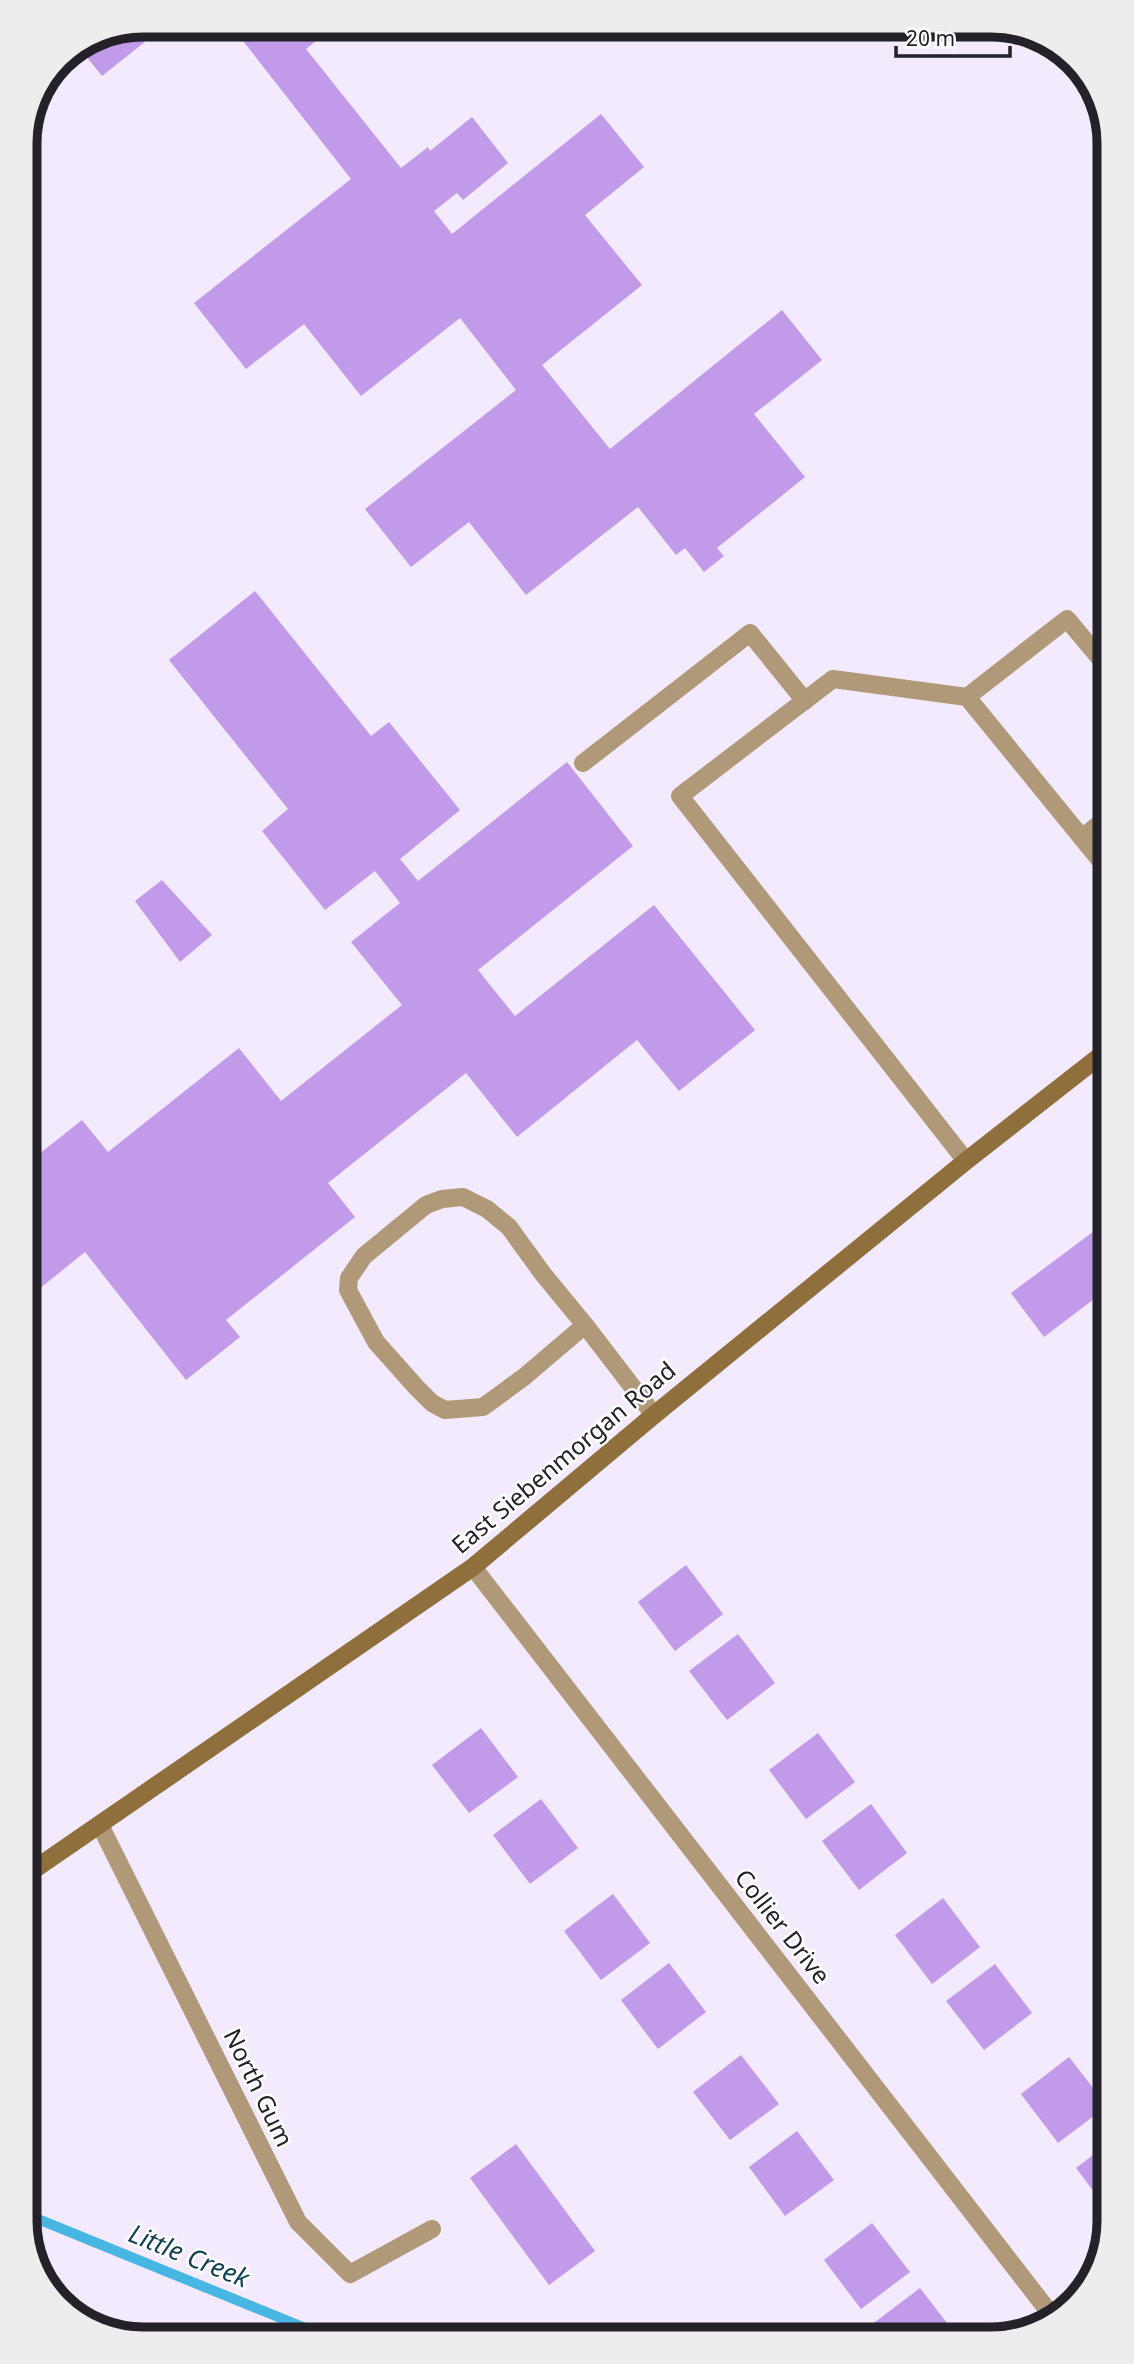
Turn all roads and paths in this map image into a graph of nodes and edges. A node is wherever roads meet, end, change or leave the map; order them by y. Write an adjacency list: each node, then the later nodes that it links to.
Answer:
1 (1097, 655): 2 (street)
2 (967, 697): 3 (street); 6 (street)
3 (805, 701): 4 (street); 9 (street)
4 (583, 763)
5 (1097, 826): 6 (street)
6 (1082, 838): 7 (street)
7 (1097, 856)
8 (1097, 1058): 9 (street, East Siebenmorgan Road)
9 (966, 1161): 11 (street, East Siebenmorgan Road)
10 (585, 1325): 10 (street); 11 (street)
11 (653, 1415): 12 (street, East Siebenmorgan Road)
12 (473, 1567): 13 (street, East Siebenmorgan Road); 16 (street, Collier Drive)
13 (100, 1825): 14 (street, East Siebenmorgan Road); 15 (street, North Gum)
14 (37, 1868)
15 (432, 2229)
16 (1048, 2310)

